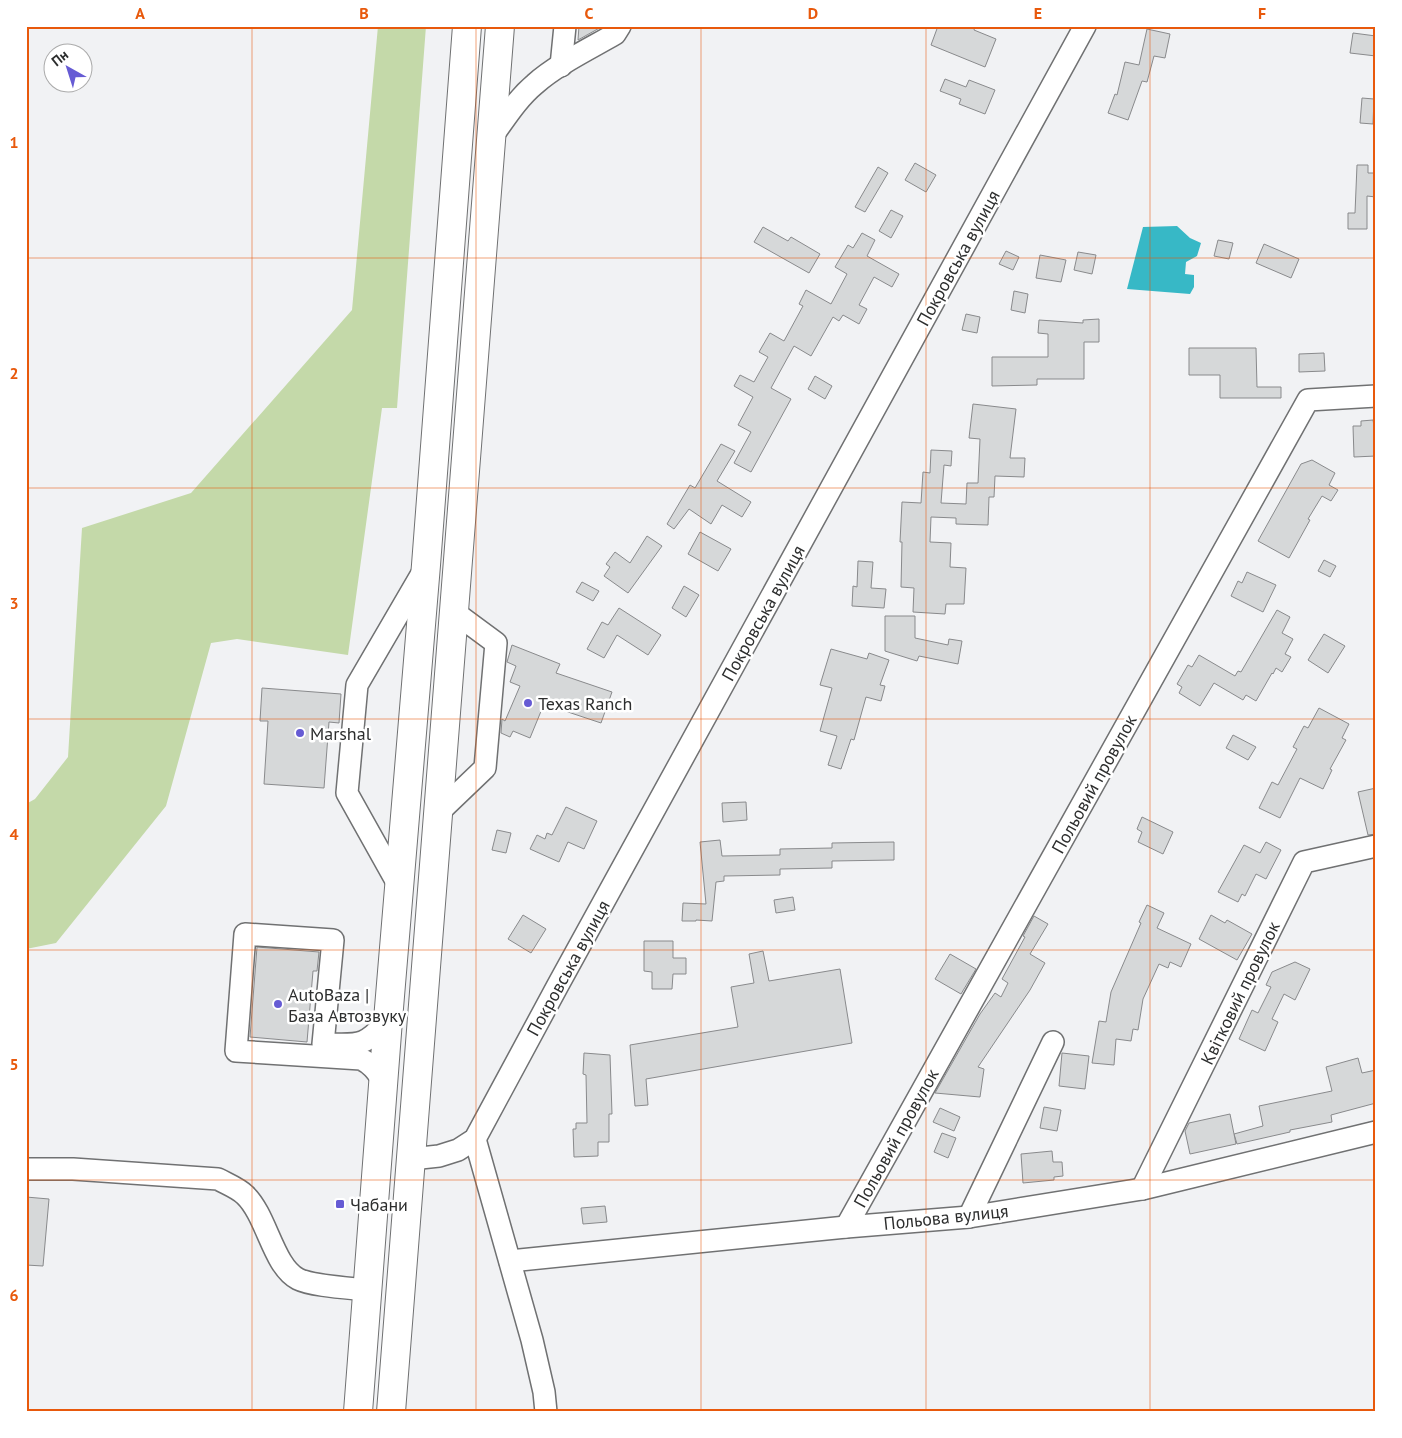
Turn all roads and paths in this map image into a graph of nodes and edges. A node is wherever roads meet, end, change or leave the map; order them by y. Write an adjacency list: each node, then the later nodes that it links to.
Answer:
1 (467, 26): 9 (highway)
2 (500, 26): 7 (highway)
3 (565, 26): 6 (street)
4 (620, 26): 6 (street)
5 (1085, 26): 18 (street, Покровська вулиця)
6 (561, 66): 7 (street)
7 (490, 138): 10 (highway)
8 (1376, 396): 23 (street, Польовий провулок)
9 (426, 565): 13 (highway); 13 (street)
10 (454, 612): 11 (highway); 11 (street)
11 (439, 812): 19 (highway)
12 (1376, 846): 21 (street, Квітковий провулок)
13 (399, 886): 14 (highway)
14 (388, 1020): 16 (highway); 16 (street)
15 (1052, 1042): 22 (street)
16 (384, 1082): 25 (highway)
17 (1376, 1132): 21 (street, Польова вулиця)
18 (476, 1139): 19 (street); 24 (street)
19 (411, 1159): 27 (highway)
20 (26, 1170): 25 (street)
21 (1142, 1189): 22 (street, Польова вулиця)
22 (969, 1217): 23 (street, Польова вулиця)
23 (846, 1227): 24 (street, Польова вулиця)
24 (510, 1261): 28 (street)
25 (367, 1290): 26 (highway)
26 (358, 1412)
27 (391, 1412)
28 (546, 1412)

